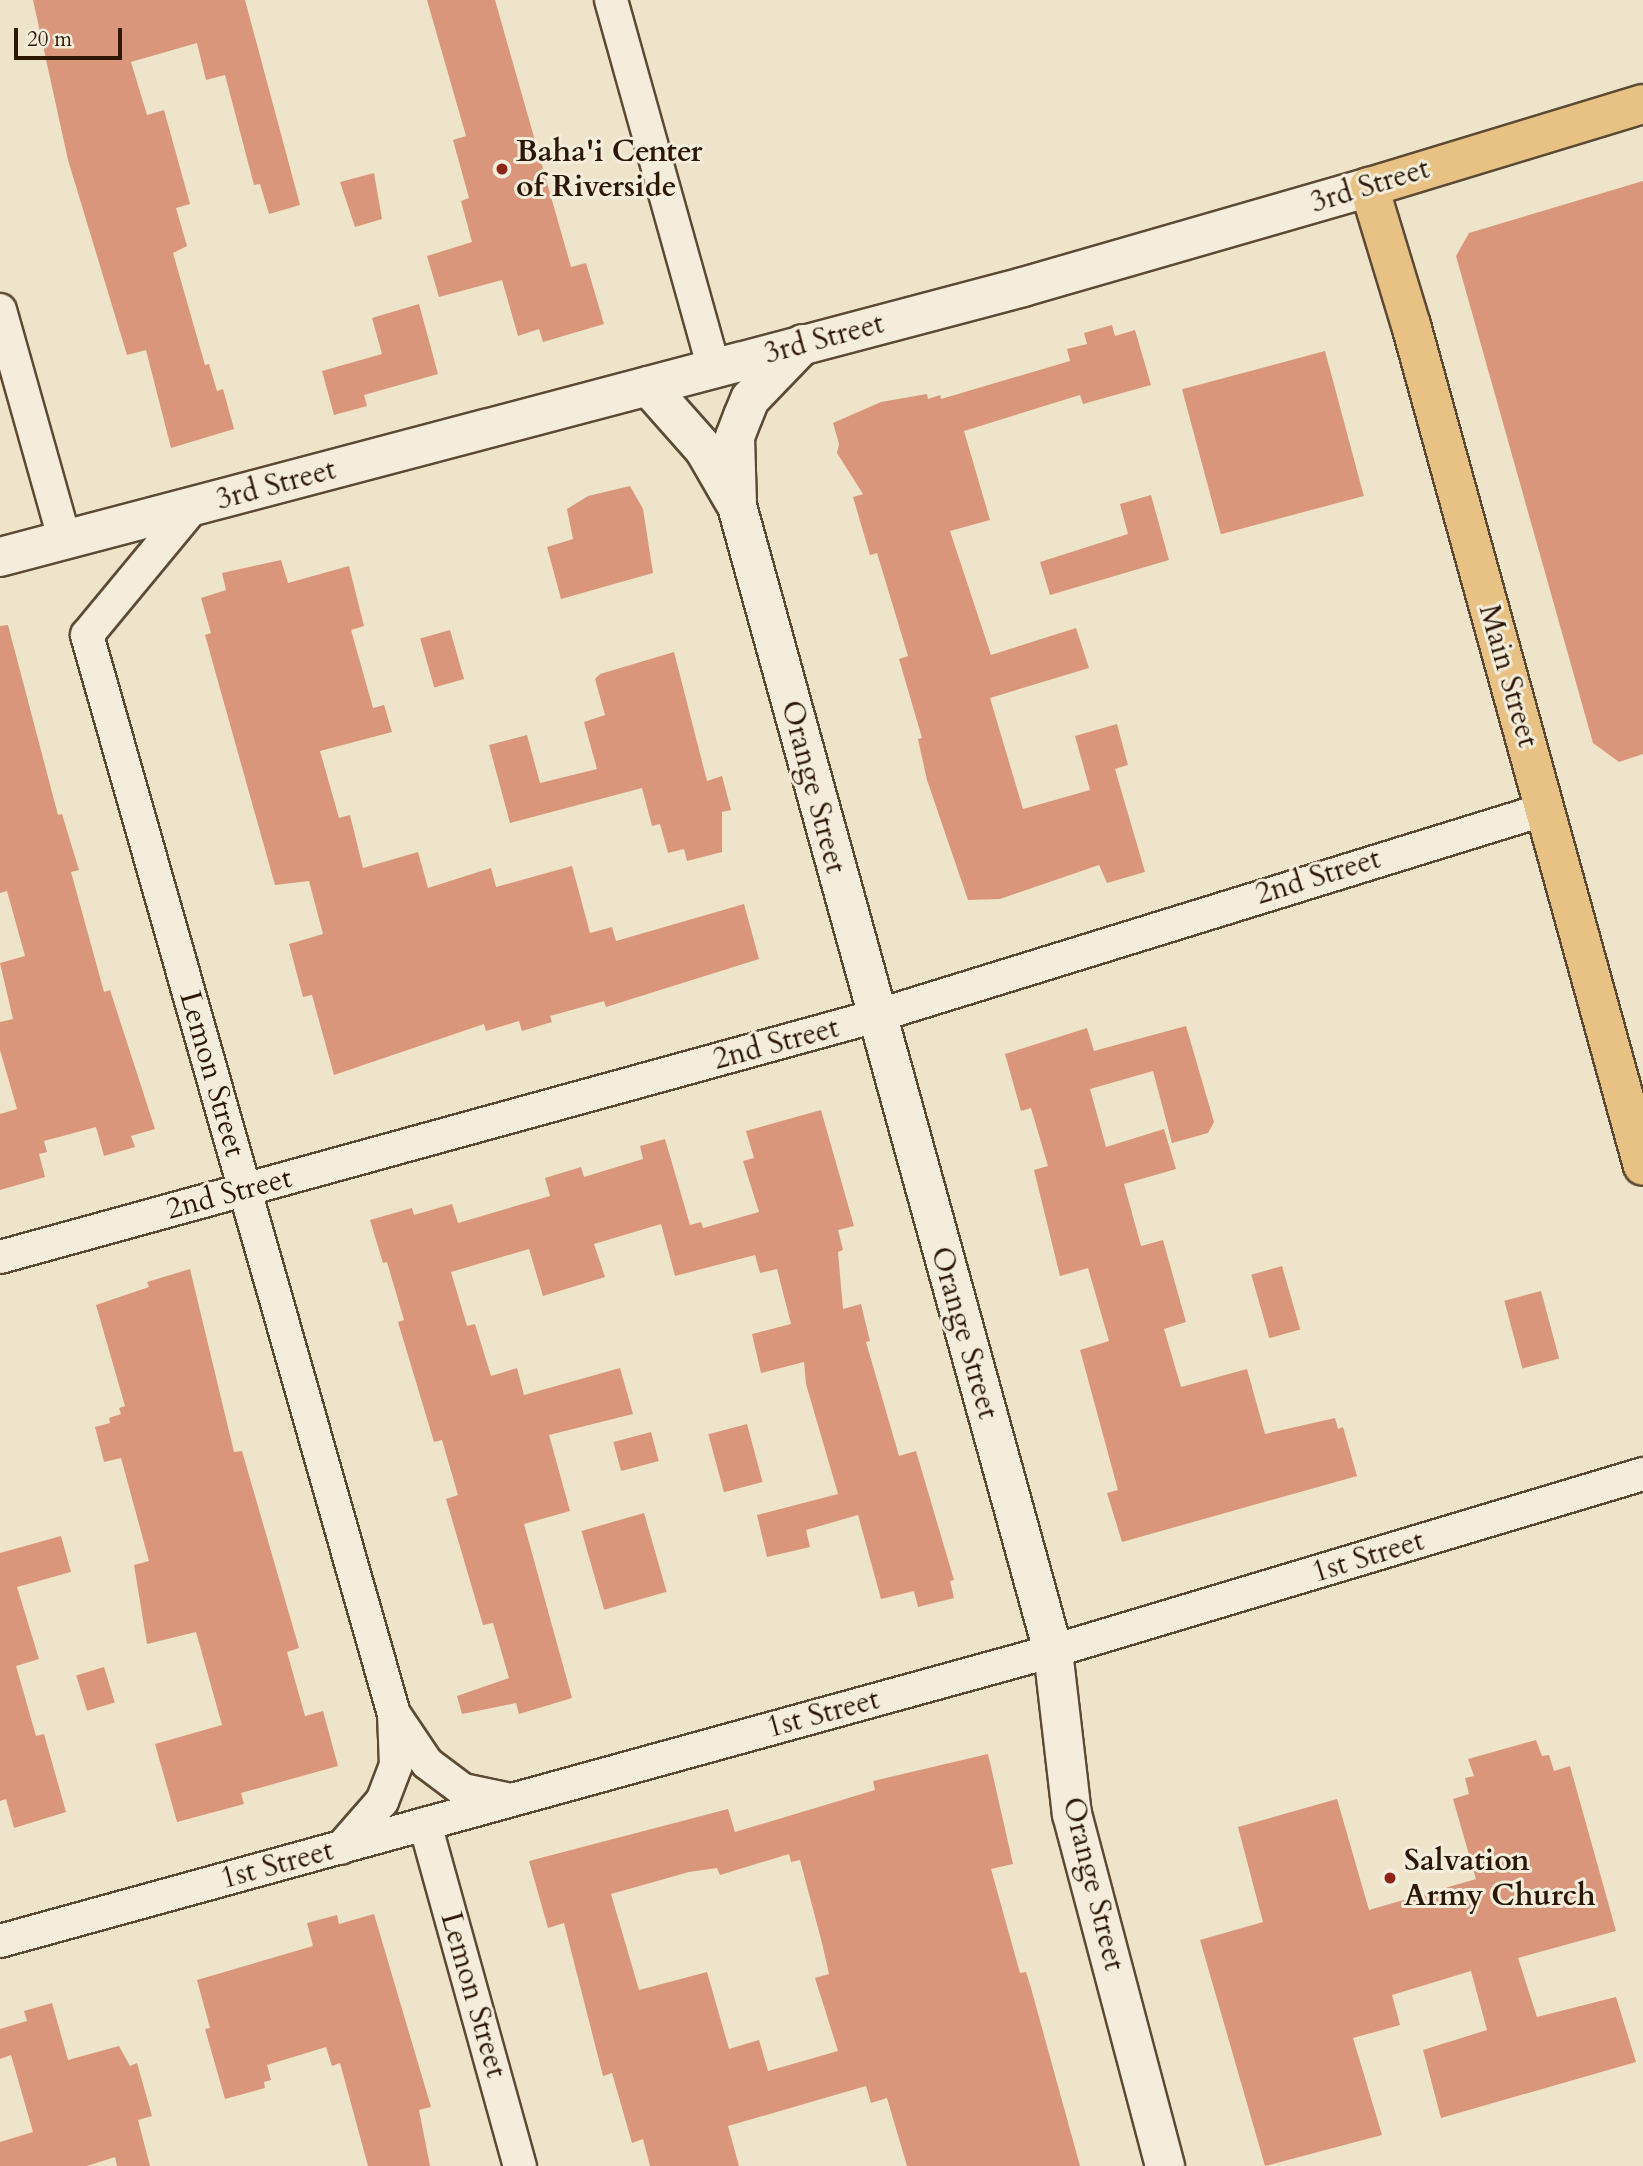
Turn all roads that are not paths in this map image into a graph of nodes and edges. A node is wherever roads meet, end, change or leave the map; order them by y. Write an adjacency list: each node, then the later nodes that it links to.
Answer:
1 (611, 0): 6 (street)
2 (1643, 104): 3 (main road, 3rd Street)
3 (1369, 187): 5 (street, 3rd Street); 12 (main road, Main Street)
4 (0, 310): 10 (street)
5 (803, 344): 6 (street, 3rd Street); 8 (street, Orange Street)
6 (714, 369): 7 (street, 3rd Street)
7 (648, 386): 8 (street, Orange Street); 9 (street, 3rd Street)
8 (737, 506): 13 (street, Orange Street)
9 (193, 507): 10 (street, 3rd Street); 15 (street, Lemon Street)
10 (64, 538): 11 (street, 3rd Street)
11 (0, 557)
12 (1546, 809): 13 (street, 2nd Street); 14 (main road, Main Street)
13 (876, 1016): 15 (street, 2nd Street); 18 (street, Orange Street)
14 (1643, 1166)
15 (245, 1189): 16 (street, 2nd Street); 19 (street, Lemon Street)
16 (0, 1258)
17 (1643, 1474): 18 (street, 1st Street)
18 (1053, 1651): 20 (street, 1st Street); 25 (street, Orange Street)
19 (394, 1714): 20 (street); 22 (street)
20 (512, 1800): 21 (street, 1st Street)
21 (425, 1824): 22 (street, 1st Street); 24 (street, Lemon Street)
22 (341, 1848): 23 (street, 1st Street)
23 (0, 1941)
24 (520, 2166)
25 (1165, 2166)

